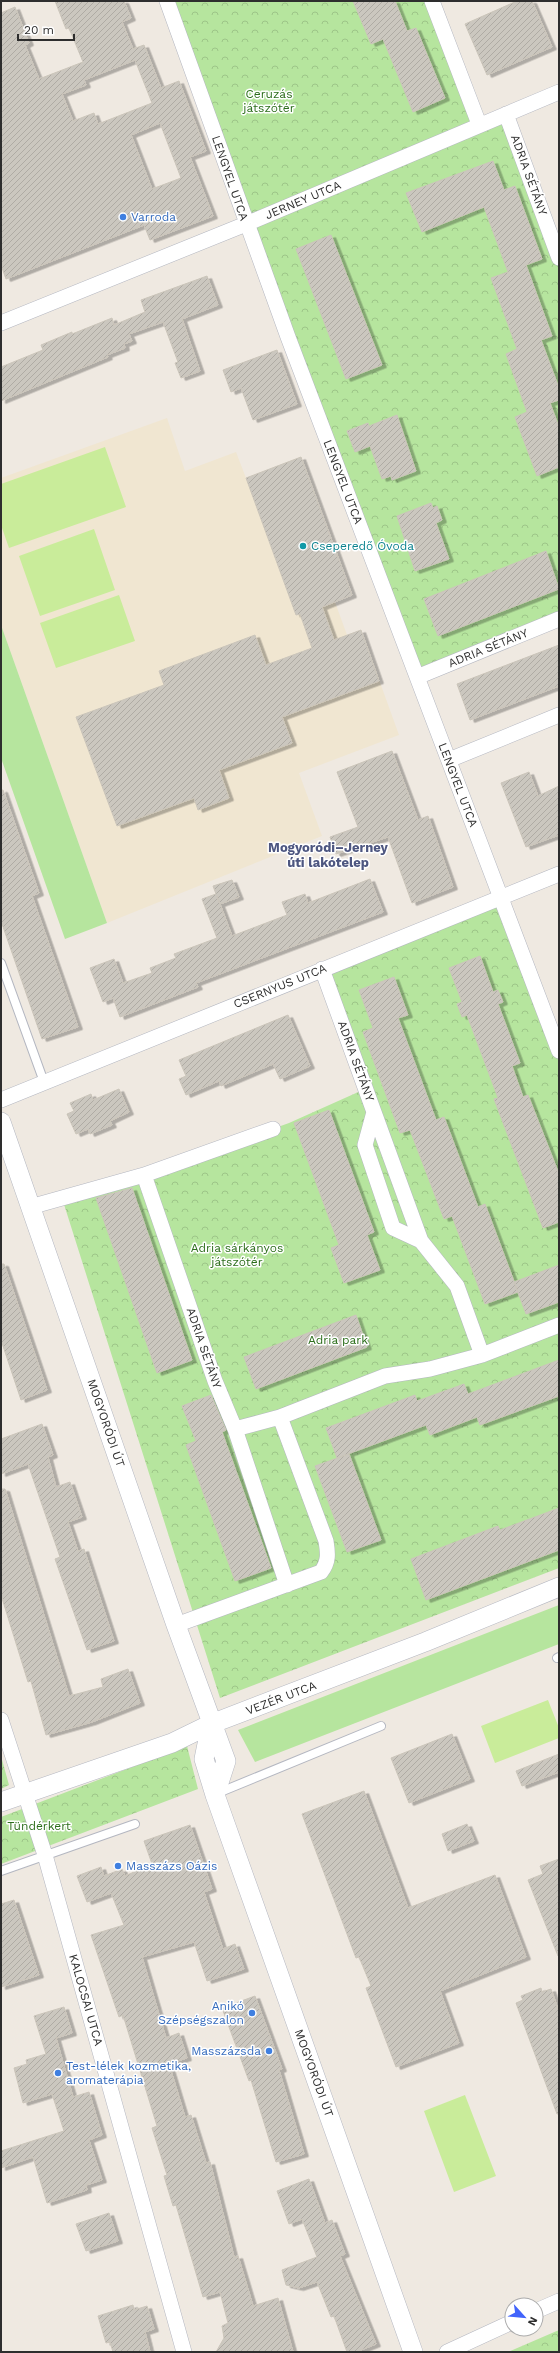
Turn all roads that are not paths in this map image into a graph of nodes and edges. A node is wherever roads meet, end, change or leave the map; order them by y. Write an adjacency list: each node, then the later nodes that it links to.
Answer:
1 (167, 1): 6 (street, LENGYEL UTCA)
2 (432, 1): 5 (street)
3 (559, 92): 4 (street, JERNEY UTCA)
4 (506, 114): 5 (street, JERNEY UTCA); 7 (street, ADRIA SÉTÁNY)
5 (479, 124): 6 (street, JERNEY UTCA)
6 (246, 224): 8 (street, JERNEY UTCA); 10 (street, LENGYEL UTCA)
7 (559, 258)
8 (1, 323)
9 (559, 619): 10 (street, ADRIA SÉTÁNY)
10 (417, 677): 12 (street, LENGYEL UTCA)
11 (559, 715): 12 (street)
12 (449, 760): 14 (street, LENGYEL UTCA)
13 (559, 874): 14 (street, CSERNYUS UTCA)
14 (501, 897): 16 (street, CSERNYUS UTCA); 17 (street, LENGYEL UTCA)
15 (1, 963): 18 (lane)
16 (322, 969): 18 (street, CSERNYUS UTCA); 20 (street, ADRIA SÉTÁNY)
17 (559, 1051)
18 (44, 1082): 19 (street, CSERNYUS UTCA)
19 (1, 1100)
20 (374, 1112): 25 (street); 25 (street, ADRIA SÉTÁNY)
21 (1, 1122): 24 (street, MOGYORÓDI ÚT)
22 (273, 1129): 23 (street)
23 (144, 1175): 24 (street); 29 (street, ADRIA SÉTÁNY)
24 (30, 1207): 32 (street, MOGYORÓDI ÚT)
25 (421, 1241): 27 (street, ADRIA SÉTÁNY)
26 (559, 1325): 27 (street)
27 (482, 1355): 28 (street)
28 (280, 1417): 29 (street); 30 (street)
29 (235, 1430): 30 (street, ADRIA SÉTÁNY)
30 (287, 1585): 32 (street)
31 (559, 1587): 34 (street, VEZÉR UTCA)
32 (176, 1625): 34 (street, MOGYORÓDI ÚT)
33 (1, 1720): 36 (street, KALOCSAI UTCA)
34 (211, 1724): 36 (street, VEZÉR UTCA); 37 (street, MOGYORÓDI ÚT)
35 (381, 1726): 37 (lane)
36 (24, 1793): 38 (street, VEZÉR UTCA); 40 (street, KALOCSAI UTCA)
37 (215, 1795): 46 (street, MOGYORÓDI ÚT)
38 (1, 1802)
39 (134, 1824): 40 (lane)
40 (46, 1855): 41 (lane); 45 (street, KALOCSAI UTCA)
41 (1, 1871)
42 (559, 2301): 43 (street)
43 (544, 2308)
44 (504, 2326): 47 (street)
45 (184, 2352)
46 (413, 2352)
47 (447, 2352)

